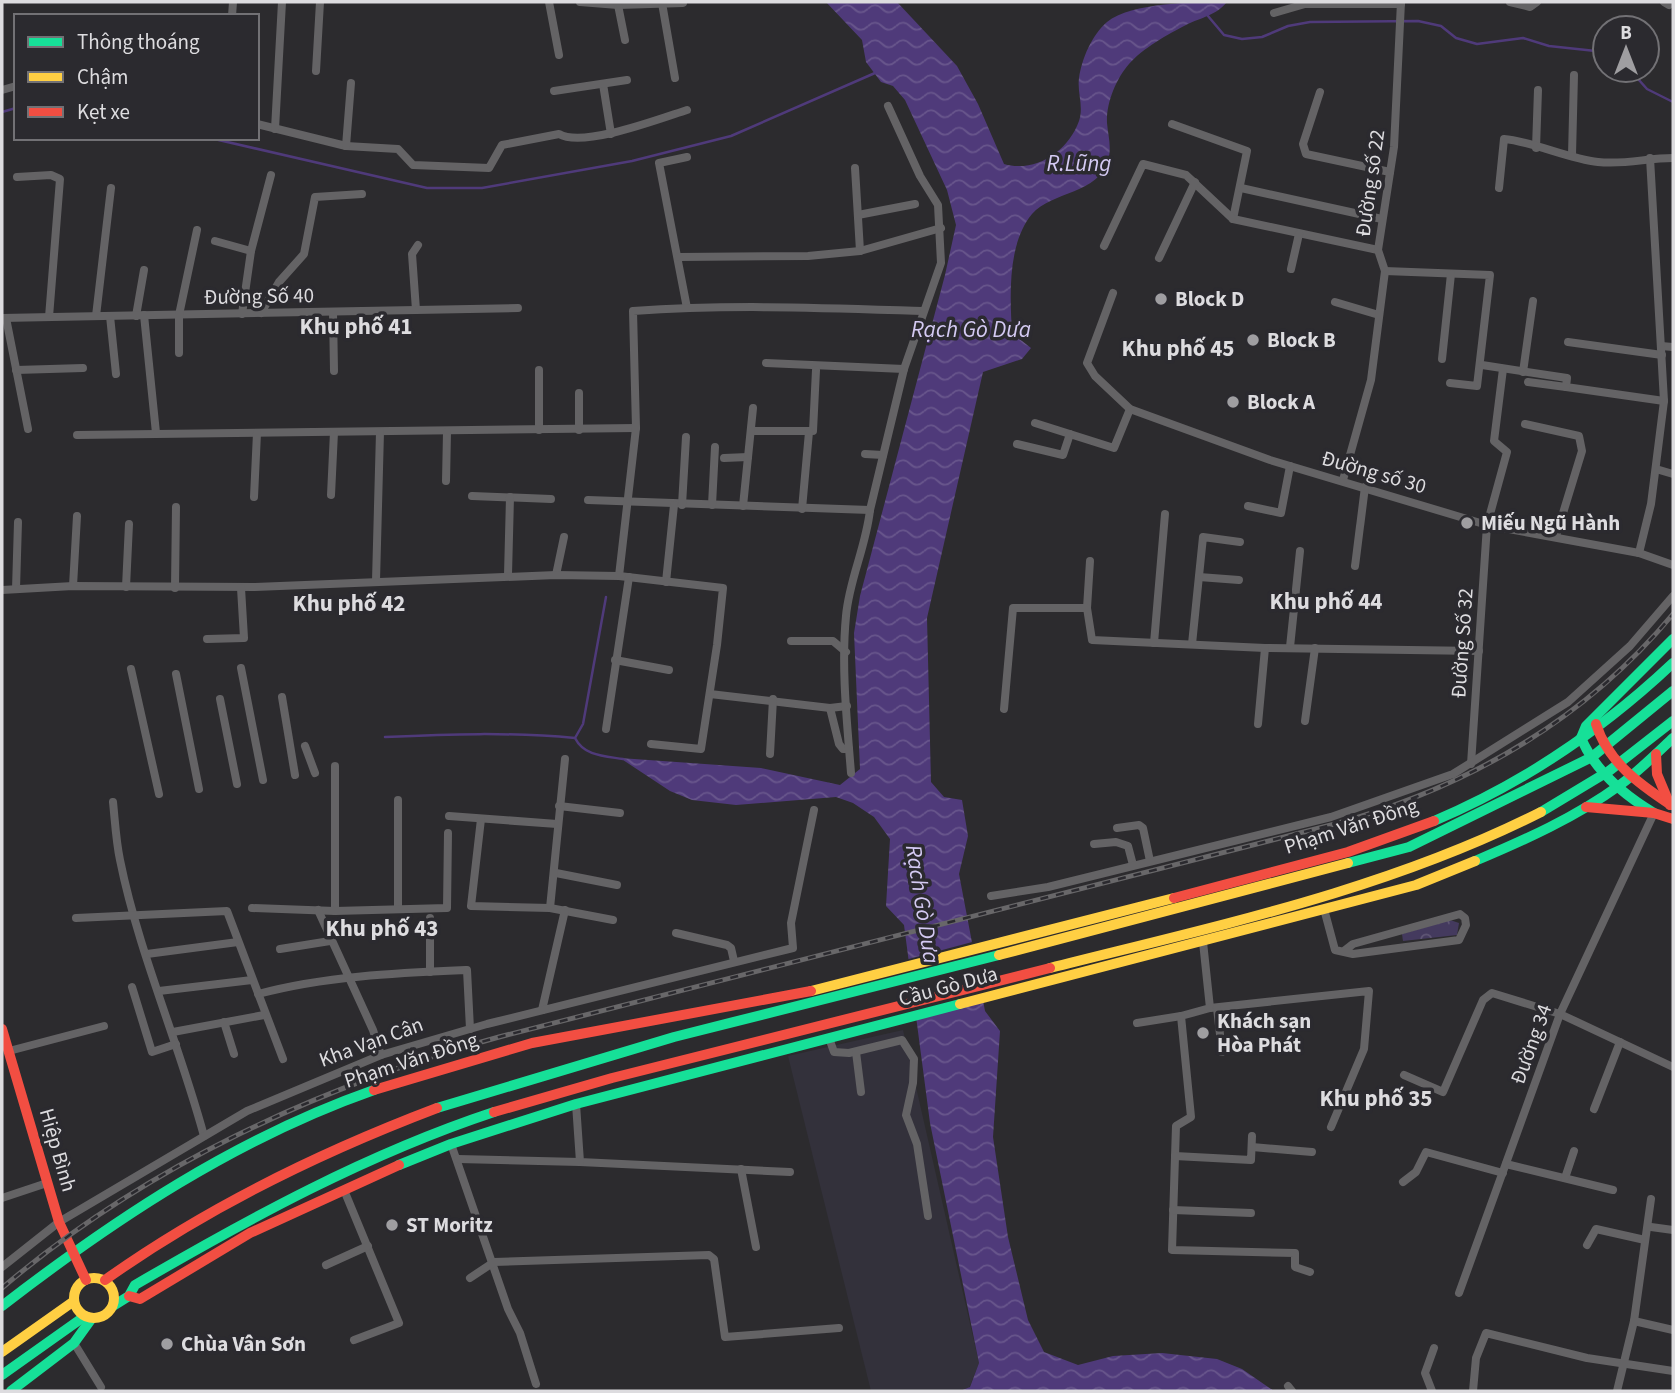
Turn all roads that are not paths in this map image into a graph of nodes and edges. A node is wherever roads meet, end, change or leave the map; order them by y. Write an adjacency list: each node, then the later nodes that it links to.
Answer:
1 (282, 2): 30 (street)
2 (320, 2): 17 (street)
3 (549, 2): 16 (street)
4 (580, 2): 12 (street)
5 (1510, 2): 6 (street)
6 (1537, 2)
7 (1664, 2): 8 (street)
8 (1671, 2)
9 (652, 3): 10 (street); 12 (street)
10 (662, 3): 11 (street); 19 (street)
11 (683, 3)
12 (618, 5): 15 (street)
13 (1401, 5): 14 (street); 39 (street, Đường số 22)
14 (1274, 13)
15 (625, 40)
16 (559, 55)
17 (316, 71)
18 (1574, 75): 34 (street)
19 (675, 78)
20 (627, 80): 22 (street)
21 (351, 83): 32 (street)
22 (603, 84): 24 (street); 31 (street)
23 (1538, 90): 33 (street)
24 (554, 91)
25 (1320, 92): 39 (street)
26 (888, 106): 51 (street)
27 (687, 110): 31 (street)
28 (1172, 124): 44 (street)
29 (259, 125): 30 (street)
30 (275, 130): 32 (street)
31 (611, 134): 32 (street)
32 (346, 146)
33 (1536, 148): 34 (street); 45 (street)
34 (1572, 155): 36 (street)
35 (687, 157): 60 (street)
36 (1650, 158): 37 (street); 85 (street)
37 (1673, 159)
38 (855, 169): 48 (street)
39 (1390, 172): 50 (street, Đường số 22)
40 (271, 175): 58 (street)
41 (17, 177): 81 (street)
42 (1195, 182): 49 (street); 56 (street); 61 (street)
43 (111, 188): 77 (street)
44 (1241, 188): 49 (street); 50 (street)
45 (1499, 188)
46 (362, 194): 74 (street)
47 (915, 204): 48 (street)
48 (858, 215): 59 (street)
49 (1233, 219): 53 (street)
50 (1382, 219): 57 (street, Đường số 22)
51 (941, 228): 59 (street); 72 (street)
52 (197, 230): 76 (street)
53 (1299, 234): 57 (street); 62 (street)
54 (215, 241): 58 (street)
55 (418, 245): 71 (street)
56 (1104, 246)
57 (1378, 250): 64 (street, Đường số 22)
58 (251, 251): 75 (street)
59 (860, 251): 60 (street)
60 (679, 257): 70 (street)
61 (1159, 258)
62 (1291, 269)
63 (144, 270): 79 (street)
64 (1385, 271): 65 (street); 80 (street, Đường số 22)
65 (1451, 274): 87 (street); 89 (street)
66 (1113, 293): 105 (street, Đường số 30)
67 (1533, 301): 97 (street)
68 (1335, 302): 80 (street)
69 (517, 308): 71 (street, Đường Số 40)
70 (687, 308): 72 (street); 108 (street)
71 (416, 310): 73 (street, Đường Số 40)
72 (923, 311): 91 (street)
73 (333, 312): 74 (street, Đường Số 40); 94 (street)
74 (261, 313): 75 (street, Đường Số 40)
75 (242, 314): 76 (street, Đường Số 40)
76 (179, 315): 79 (street, Đường Số 40); 86 (street)
77 (96, 316): 78 (street, Đường Số 40); 81 (street, Đường Số 40)
78 (110, 316): 79 (street, Đường Số 40); 98 (street)
79 (140, 316): 117 (street)
80 (1379, 316): 131 (street, Đường số 22)
81 (49, 317): 82 (street, Đường Số 40)
82 (4, 318): 93 (street)
83 (1568, 342): 85 (street)
84 (1673, 347): 85 (street)
85 (1661, 351): 103 (street)
86 (179, 353)
87 (1442, 359)
88 (766, 363): 91 (street)
89 (1482, 365): 92 (street); 100 (street)
90 (83, 368): 93 (street)
91 (904, 369): 125 (street)
92 (1503, 369): 97 (street); 152 (street, Đường Số 32)
93 (16, 370): 109 (street)
94 (334, 370)
95 (539, 370): 110 (street)
96 (816, 370): 116 (street)
97 (1523, 372): 101 (street)
98 (116, 374)
99 (1528, 382): 101 (street)
100 (1450, 383)
101 (1566, 387): 103 (street)
102 (579, 393): 111 (street)
103 (1664, 401): 129 (street)
104 (753, 408): 112 (street)
105 (1130, 409): 119 (street); 128 (street, Đường số 30)
106 (1035, 423): 119 (street)
107 (1525, 424): 153 (street)
108 (636, 428): 111 (street); 140 (street)
109 (28, 429)
110 (539, 430): 111 (street); 115 (street)
111 (579, 430)
112 (752, 430): 116 (street); 126 (street)
113 (334, 432): 114 (street); 118 (street); 134 (street)
114 (380, 432): 115 (street); 167 (street)
115 (447, 432): 132 (street)
116 (809, 432): 146 (street)
117 (156, 433): 118 (street); 120 (street)
118 (257, 433): 136 (street)
119 (1070, 434): 122 (street)
120 (77, 435)
121 (686, 437): 141 (street)
122 (1017, 444)
123 (715, 447): 142 (street)
124 (865, 454): 125 (street)
125 (883, 455): 147 (street)
126 (748, 457): 127 (street); 143 (street)
127 (724, 458)
128 (1290, 466): 131 (street, Đường số 30); 144 (street)
129 (1656, 469): 130 (street); 157 (street)
130 (1673, 474)
131 (1343, 480): 133 (street, Đường số 30)
132 (446, 481)
133 (1365, 487): 152 (street, Đường số 30); 160 (street)
134 (331, 495)
135 (472, 496): 137 (street)
136 (254, 497)
137 (510, 497): 138 (street); 161 (street)
138 (551, 499)
139 (588, 500): 140 (street)
140 (628, 504): 141 (street); 163 (street)
141 (678, 505): 142 (street); 168 (street)
142 (712, 505): 143 (street)
143 (743, 506): 146 (street)
144 (1248, 506)
145 (176, 507): 172 (street)
146 (802, 509): 147 (street)
147 (870, 510): 186 (street)
148 (1165, 514): 180 (street)
149 (77, 516): 169 (street)
150 (18, 523): 173 (street)
151 (129, 524): 170 (street)
152 (1487, 525): 153 (street, Đường số 30); 185 (street, Đường Số 32)
153 (1556, 536): 157 (street, Đường số 30)
154 (564, 537): 162 (street)
155 (1240, 542): 164 (street)
156 (1300, 551): 182 (street)
157 (1639, 553): 159 (street, Đường số 30)
158 (1090, 561): 176 (street)
159 (1673, 565)
160 (1354, 566)
161 (508, 575): 162 (street); 167 (street)
162 (556, 575): 163 (street)
163 (619, 576): 165 (street)
164 (1199, 577): 166 (street); 181 (street)
165 (629, 578): 168 (street); 187 (street)
166 (1239, 580)
167 (376, 581): 171 (street)
168 (666, 582): 194 (street)
169 (73, 586): 170 (street); 173 (street)
170 (126, 587): 172 (street)
171 (241, 587): 172 (street); 177 (street)
172 (174, 588)
173 (16, 589): 174 (street)
174 (2, 590)
175 (1673, 596): 220 (street)
176 (1087, 608): 180 (street); 200 (street)
177 (207, 639)
178 (1673, 639): 201 (main road)
179 (791, 642): 186 (street)
180 (1154, 643): 181 (street)
181 (1192, 644): 183 (street)
182 (1290, 647): 183 (street); 184 (street)
183 (1265, 648): 204 (street)
184 (1315, 648): 185 (street); 202 (street)
185 (1479, 651): 220 (street, Đường Số 32)
186 (846, 652): 198 (street)
187 (615, 660): 191 (street); 206 (street)
188 (1673, 663): 207 (main road, Phạm Văn Đồng)
189 (241, 668): 228 (street)
190 (131, 669): 232 (street)
191 (669, 670)
192 (176, 674): 231 (street)
193 (1673, 691): 213 (main road, Phạm Văn Đồng)
194 (709, 694): 197 (street); 211 (street)
195 (282, 697): 225 (street)
196 (220, 699): 229 (street)
197 (773, 699): 199 (street); 215 (street)
198 (847, 706): 199 (street); 214 (street)
199 (830, 708): 214 (street)
200 (1003, 709)
201 (1597, 716): 205 (main road); 207 (main road)
202 (1305, 721)
203 (1673, 721): 208 (main road)
204 (1258, 724)
205 (1586, 726): 210 (main road); 219 (main road)
206 (606, 729)
207 (1598, 732): 210 (main road, Phạm Văn Đồng); 213 (main road)
208 (1656, 736): 216 (main road); 221 (main road)
209 (1673, 738): 216 (main road)
210 (1582, 742): 217 (main road); 219 (main road, Phạm Văn Đồng)
211 (651, 744)
212 (305, 746): 223 (street)
213 (1607, 747): 217 (main road, Phạm Văn Đồng); 221 (main road)
214 (849, 749): 224 (street)
215 (769, 754)
216 (1656, 754): 227 (main road); 237 (main road)
217 (1592, 757): 226 (main road); 271 (main road, Phạm Văn Đồng)
218 (565, 759): 236 (street)
219 (1553, 759): 271 (main road, Phạm Văn Đồng)
220 (1471, 764): 249 (street)
221 (1621, 764): 226 (main road); 227 (main road)
222 (335, 766): 262 (street)
223 (315, 773)
224 (850, 773)
225 (295, 775)
226 (1607, 775): 230 (main road); 235 (main road)
227 (1630, 776): 230 (main road); 237 (main road)
228 (263, 780)
229 (237, 784)
230 (1618, 786): 238 (main road); 241 (main road)
231 (199, 789)
232 (159, 794)
233 (398, 800): 257 (street)
234 (113, 802): 263 (street)
235 (1559, 804): 238 (main road); 251 (main road)
236 (559, 806): 240 (street); 245 (street)
237 (1672, 806)
238 (1586, 807): 241 (main road); 254 (main road)
239 (814, 810): 275 (street, Kha Vạn Cân)
240 (620, 813)
241 (1654, 813): 244 (main road); 289 (street, Đường 34)
242 (449, 816): 243 (street)
243 (481, 818): 245 (street); 258 (street)
244 (1673, 818)
245 (557, 824): 252 (street)
246 (1117, 828): 249 (street)
247 (448, 833): 257 (street)
248 (1094, 844): 250 (street)
249 (1150, 861): 250 (street)
250 (1133, 865): 255 (street)
251 (1406, 871): 254 (main road); 280 (main road)
252 (556, 873): 253 (street); 258 (street)
253 (617, 884)
254 (1416, 884): 259 (main road)
255 (991, 896)
256 (252, 908): 260 (street)
257 (398, 908): 262 (street)
258 (550, 908): 261 (street)
259 (1324, 909): 270 (main road); 273 (street)
260 (318, 910): 262 (street); 268 (street)
261 (565, 910): 266 (street); 287 (street)
262 (335, 911)
263 (135, 917): 264 (street); 269 (street); 274 (street)
264 (76, 918)
265 (430, 918): 276 (street)
266 (613, 920)
267 (676, 933): 275 (street)
268 (330, 941): 272 (street); 277 (street)
269 (238, 942): 274 (street); 278 (street)
270 (1203, 942): 280 (main road); 286 (street)
271 (1002, 948): 279 (main road, Cầu Gò Dưa)
272 (280, 949)
273 (1344, 951): 273 (street)
274 (147, 954): 283 (street)
275 (734, 961): 287 (street, Kha Vạn Cân)
276 (430, 972): 277 (street); 295 (street)
277 (348, 979): 285 (street); 304 (street)
278 (253, 980): 283 (street); 285 (street)
279 (883, 980): 282 (main road); 284 (main road, Phạm Văn Đồng)
280 (1012, 984): 297 (main road, Cầu Gò Dưa); 350 (main road, Cầu Gò Dưa)
281 (132, 987): 299 (street)
282 (860, 990): 284 (main road); 348 (main road)
283 (159, 991): 296 (street)
284 (812, 991): 341 (main road, Phạm Văn Đồng)
285 (257, 994): 288 (street)
286 (1213, 1008): 290 (street); 302 (street); 311 (street)
287 (542, 1010): 295 (street, Kha Vạn Cân)
288 (264, 1014): 291 (street); 305 (street)
289 (1560, 1014): 298 (street); 307 (street); 322 (street, Đường 34)
290 (1181, 1016): 292 (street); 318 (street)
291 (224, 1022): 296 (street); 303 (street)
292 (1138, 1023)
293 (104, 1026): 300 (street)
294 (2, 1028): 300 (main road, Hiệp Bình)
295 (470, 1029): 304 (street, Kha Vạn Cân)
296 (173, 1032): 299 (street)
297 (829, 1038): 301 (street); 309 (main road)
298 (1620, 1042): 306 (street); 310 (street)
299 (176, 1044): 312 (street)
300 (9, 1051): 326 (main road, Hiệp Bình)
301 (856, 1052): 308 (street); 333 (street)
302 (1222, 1052)
303 (234, 1054)
304 (381, 1055): 312 (street, Kha Vạn Cân)
305 (283, 1059)
306 (1673, 1067)
307 (1404, 1075)
308 (862, 1092)
309 (576, 1104): 314 (main road); 320 (street)
310 (1594, 1110)
311 (1331, 1127)
312 (204, 1136): 334 (street, Kha Vạn Cân)
313 (1252, 1136): 315 (street)
314 (451, 1144): 319 (street); 327 (main road)
315 (1252, 1147): 317 (street); 318 (street)
316 (1574, 1151): 324 (street)
317 (1312, 1152)
318 (1175, 1156): 331 (street)
319 (457, 1159): 320 (street); 342 (street)
320 (580, 1162): 321 (street)
321 (741, 1169): 323 (street); 340 (street)
322 (1504, 1169): 324 (street); 325 (street); 349 (street, Đường 34)
323 (790, 1172)
324 (1566, 1178): 328 (street)
325 (1403, 1182)
326 (47, 1184): 329 (street); 334 (main road, Hiệp Bình)
327 (344, 1189): 339 (street); 350 (main road)
328 (1614, 1190)
329 (2, 1198)
330 (1651, 1199): 337 (street)
331 (1172, 1210): 332 (street); 345 (street)
332 (1251, 1213)
333 (928, 1216)
334 (59, 1222): 341 (main road, Hiệp Bình); 344 (street, Kha Vạn Cân)
335 (1651, 1227): 336 (street)
336 (1673, 1230)
337 (1645, 1240): 338 (street); 355 (street)
338 (1587, 1245)
339 (368, 1246): 343 (street); 358 (street)
340 (756, 1247)
341 (71, 1251): 347 (main road, Hiệp Bình); 352 (main road, Phạm Văn Đồng)
342 (494, 1262): 346 (street); 356 (street); 365 (street)
343 (326, 1265)
344 (2, 1267)
345 (1310, 1272)
346 (470, 1278)
347 (86, 1279): 348 (main road); 351 (main road)
348 (105, 1280): 353 (main road)
349 (1459, 1293)
350 (129, 1296): 353 (main road)
351 (74, 1301): 354 (main road); 361 (main road)
352 (2, 1306)
353 (113, 1306): 354 (main road)
354 (89, 1317): 359 (main road); 364 (main road)
355 (1634, 1321): 357 (street); 362 (street)
356 (839, 1328)
357 (1673, 1330)
358 (354, 1340)
359 (74, 1343): 366 (street); 367 (main road)
360 (1434, 1348): 368 (street)
361 (2, 1352)
362 (1623, 1364): 363 (street); 369 (street); 370 (street)
363 (1673, 1371)
364 (2, 1375)
365 (536, 1384)
366 (101, 1387)
367 (10, 1391)
368 (1432, 1391)
369 (1473, 1391)
370 (1617, 1391)

